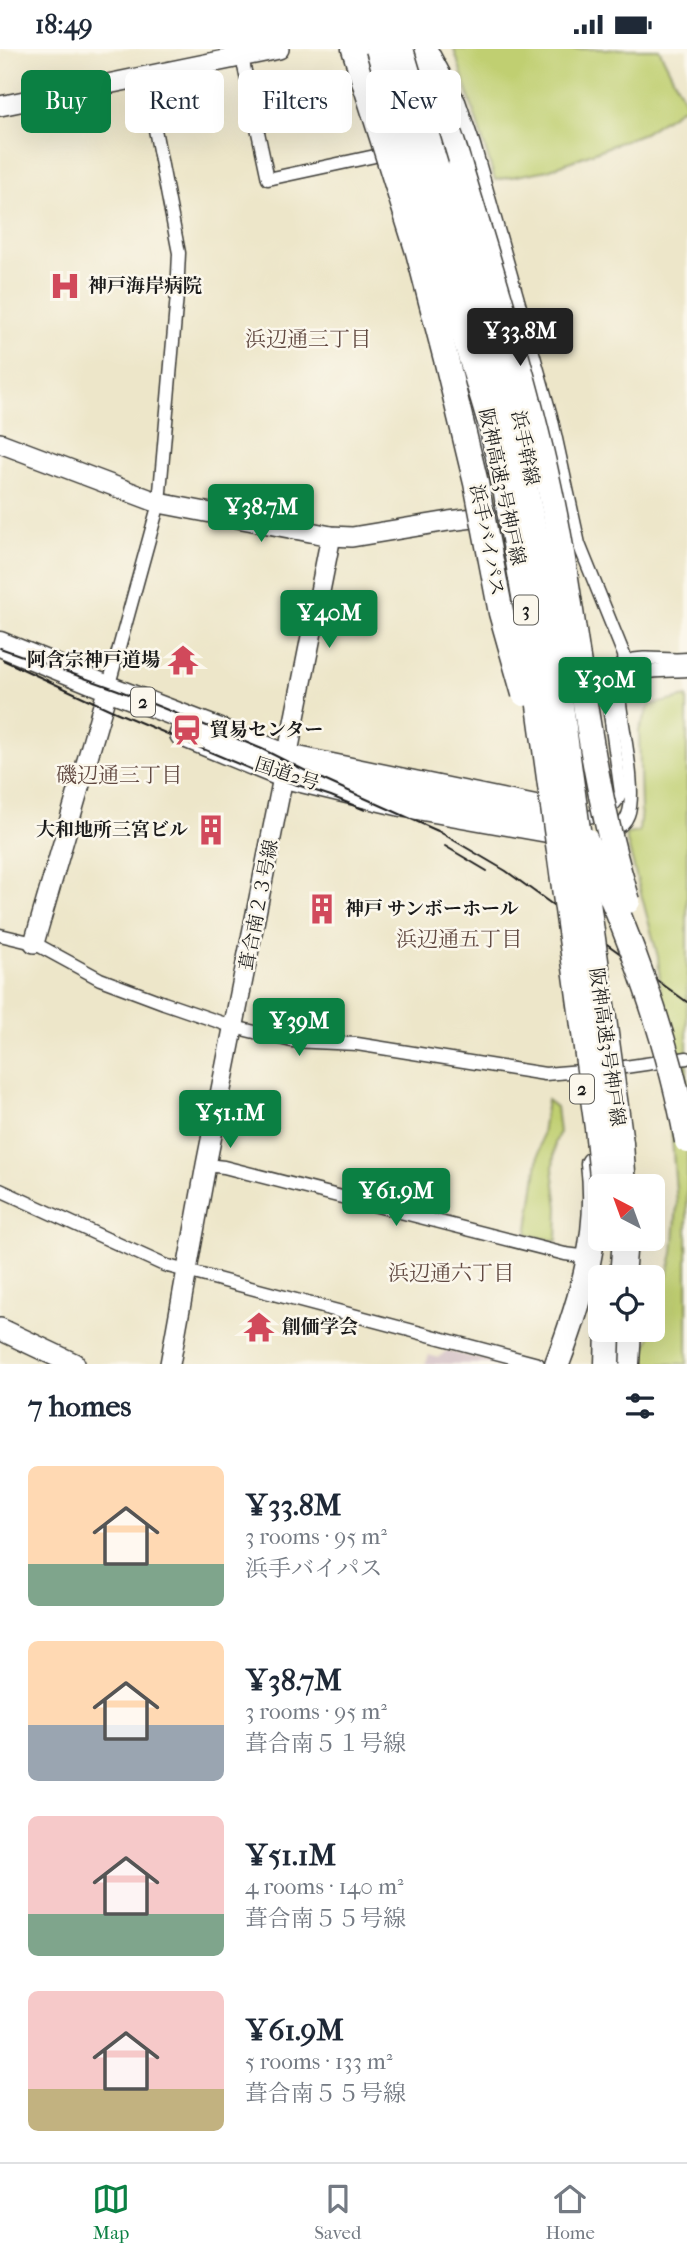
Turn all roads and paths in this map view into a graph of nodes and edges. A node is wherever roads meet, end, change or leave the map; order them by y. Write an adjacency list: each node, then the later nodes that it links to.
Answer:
1 (279, 49): 9 (street)
2 (354, 49): 36 (highway, 浜手バイパス, bridge)
3 (363, 49): 14 (main road, 浜手幹線)
4 (378, 49): 40 (highway, 阪神高速3号神戸線 / 3, bridge)
5 (401, 49): 41 (highway, 阪神高速3号神戸線 / 3, bridge)
6 (413, 49): 17 (main road, 浜手幹線)
7 (420, 49): 36 (highway, 浜手バイパス, bridge)
8 (431, 49): 23 (street)
9 (242, 57): 10 (street); 14 (street)
10 (182, 70)
11 (125, 82): 12 (street)
12 (0, 106)
13 (156, 133): 16 (street)
14 (393, 152): 18 (main road, 浜手幹線)
15 (0, 443): 16 (street)
16 (159, 503): 19 (street); 26 (street)
17 (537, 510): 18 (street); 29 (main road, 浜手幹線)
18 (507, 513): 19 (street); 28 (main road, 浜手幹線)
19 (331, 536): 27 (street, 葺合南２３号線)
20 (0, 644): 26 (highway, 国道2号 / 2)
21 (687, 659): 23 (street)
22 (0, 661): 26 (highway, 国道2号 / 2)
23 (626, 663): 25 (street); 29 (street)
24 (687, 670): 25 (street)
25 (627, 682): 29 (street)
26 (105, 695): 27 (highway, 国道2号 / 2); 31 (street)
27 (286, 767): 28 (highway, 国道2号 / 2); 32 (street, 葺合南２３号線)
28 (547, 819): 29 (highway, 国道2号 / 2); 35 (highway, 2)
29 (582, 827): 34 (highway, 2)
30 (0, 935): 31 (street)
31 (34, 943): 32 (street)
32 (234, 1027): 35 (street); 39 (street, 葺合南２３号線)
33 (687, 1058): 34 (street)
34 (618, 1068): 35 (street); 42 (highway, 2)
35 (579, 1072): 44 (highway, 2)
36 (683, 1099): 37 (street, bridge); 38 (highway, 浜手バイパス, bridge)
37 (687, 1128)
38 (687, 1141)
39 (206, 1165): 44 (street); 45 (street, 葺合南２３号線)
40 (602, 1174)
41 (624, 1174)
42 (625, 1174)
43 (0, 1190): 45 (street)
44 (589, 1257): 53 (highway, 2)
45 (187, 1273): 51 (street, 葺合南２３号線); 52 (street)
46 (0, 1329): 50 (main road)
47 (606, 1342): 54 (highway)
48 (608, 1342): 55 (highway, bridge)
49 (628, 1342): 56 (highway)
50 (74, 1364)
51 (170, 1364)
52 (538, 1364)
53 (556, 1364)
54 (600, 1364)
55 (607, 1364)
56 (627, 1364)

